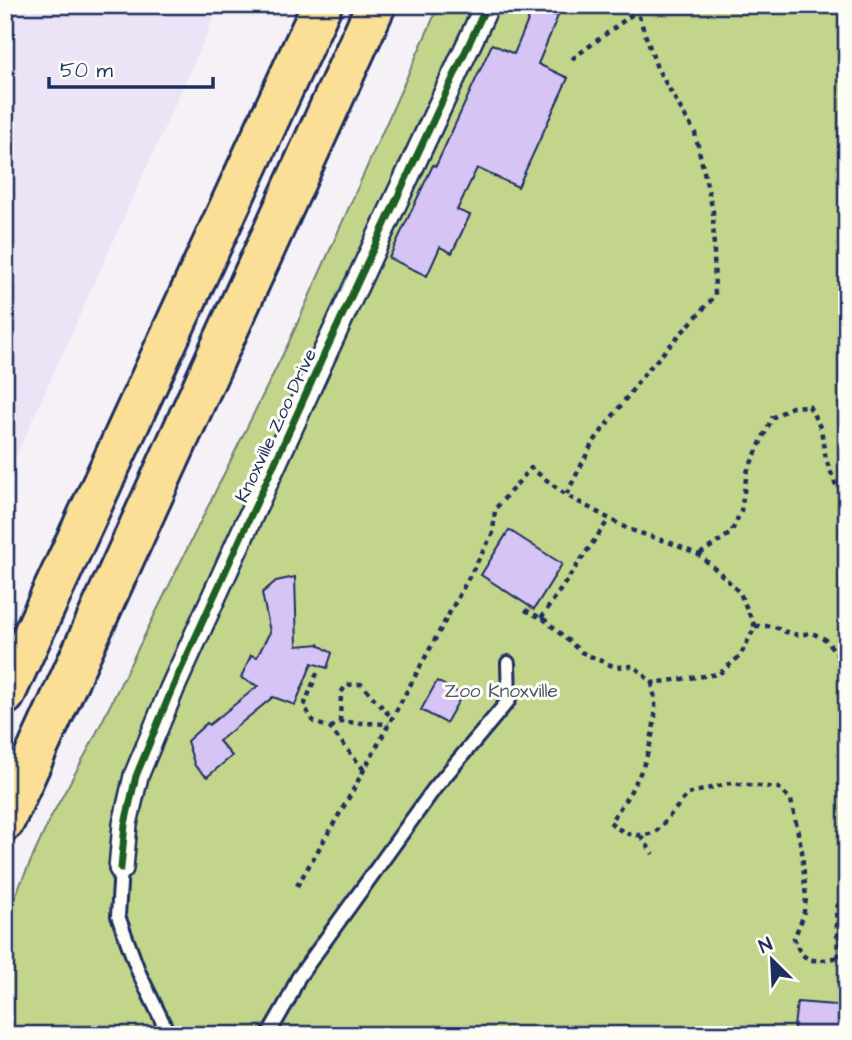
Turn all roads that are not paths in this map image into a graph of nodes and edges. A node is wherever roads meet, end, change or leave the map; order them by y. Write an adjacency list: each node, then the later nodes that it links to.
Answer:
1 (322, 5): 5 (highway)
2 (376, 5): 6 (highway)
3 (487, 5): 7 (street, Knoxville Zoo Drive)
4 (509, 663): 9 (lane)
5 (5, 695)
6 (5, 821)
7 (121, 868): 8 (lane)
8 (169, 1035)
9 (268, 1035)

